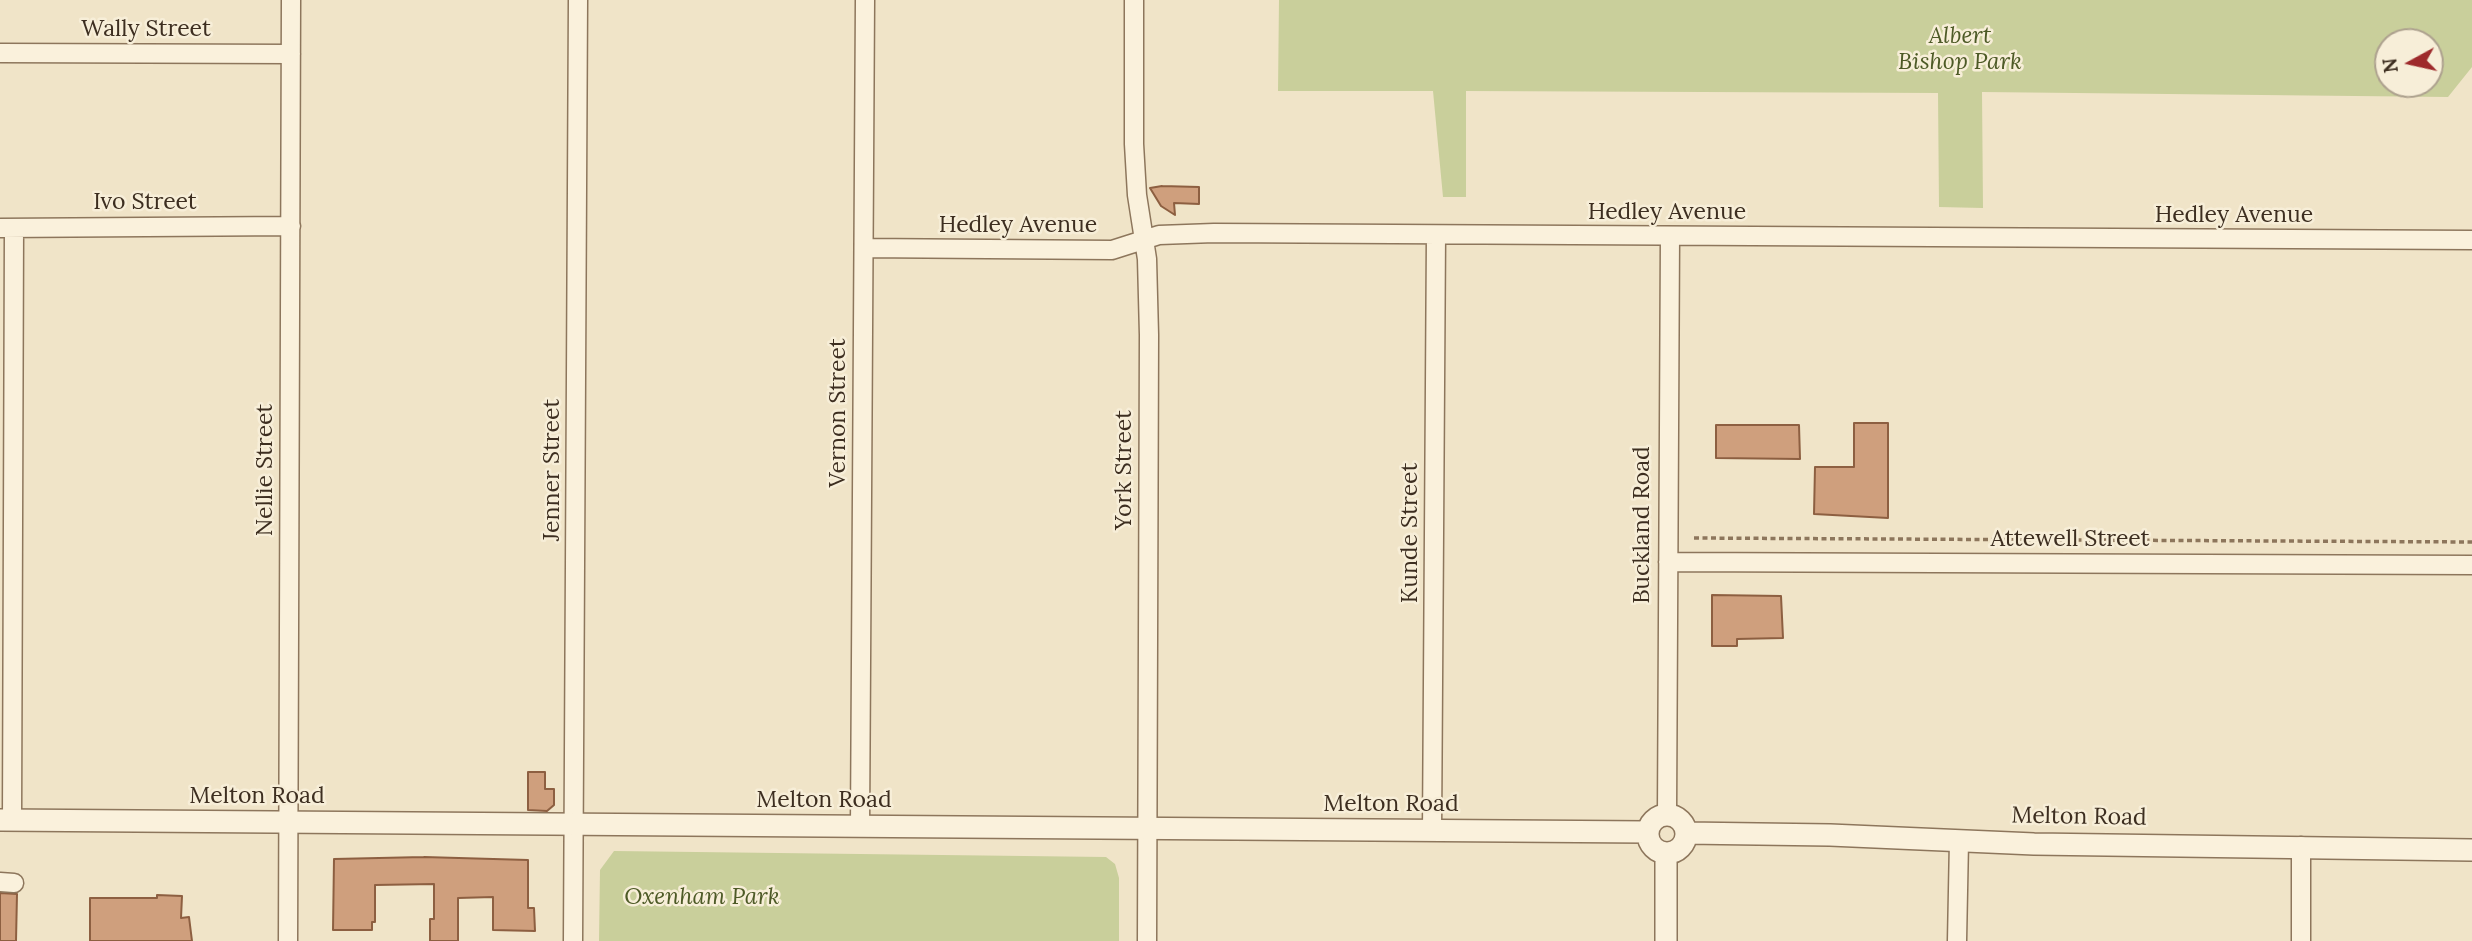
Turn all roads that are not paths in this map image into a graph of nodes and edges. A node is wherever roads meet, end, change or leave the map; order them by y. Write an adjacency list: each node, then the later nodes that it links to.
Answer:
1 (291, 0): 6 (street, Nellie Street)
2 (578, 0): 19 (street, Jenner Street)
3 (865, 0): 13 (street, Vernon Street)
4 (1134, 0): 11 (street, York Street)
5 (0, 53): 6 (street, Wally Street)
6 (291, 54): 7 (street, Nellie Street)
7 (291, 226): 8 (street, Ivo Street); 18 (street, Nellie Street)
8 (7, 228): 17 (street)
9 (1436, 235): 10 (street, Hedley Avenue); 11 (street, Hedley Avenue); 22 (street, Kunde Street)
10 (1670, 236): 12 (street, Hedley Avenue); 14 (street, Buckland Road)
11 (1144, 239): 13 (street, Hedley Avenue); 21 (street, York Street)
12 (2472, 240)
13 (864, 248): 20 (street, Vernon Street)
14 (1668, 562): 15 (street, Attewell Street); 16 (street, Buckland Road)
15 (2472, 565)
16 (1667, 814): 23 (street); 24 (street)
17 (6, 820): 18 (street, Melton Road)
18 (288, 822): 19 (street, Melton Road); 29 (street, Nellie Street)
19 (574, 824): 20 (street, Melton Road); 30 (street, Jenner Street)
20 (860, 826): 21 (street, Melton Road)
21 (1147, 828): 22 (street, Melton Road); 31 (street, York Street)
22 (1432, 831): 23 (street, Melton Road)
23 (1647, 832): 28 (street)
24 (1686, 834): 25 (street, Melton Road); 28 (street)
25 (1959, 841): 26 (street, Melton Road); 33 (street)
26 (2301, 846): 27 (street, Melton Road); 34 (street)
27 (2472, 850)
28 (1666, 853): 32 (street)
29 (288, 941)
30 (573, 941)
31 (1147, 941)
32 (1666, 941)
33 (1957, 941)
34 (2301, 941)

